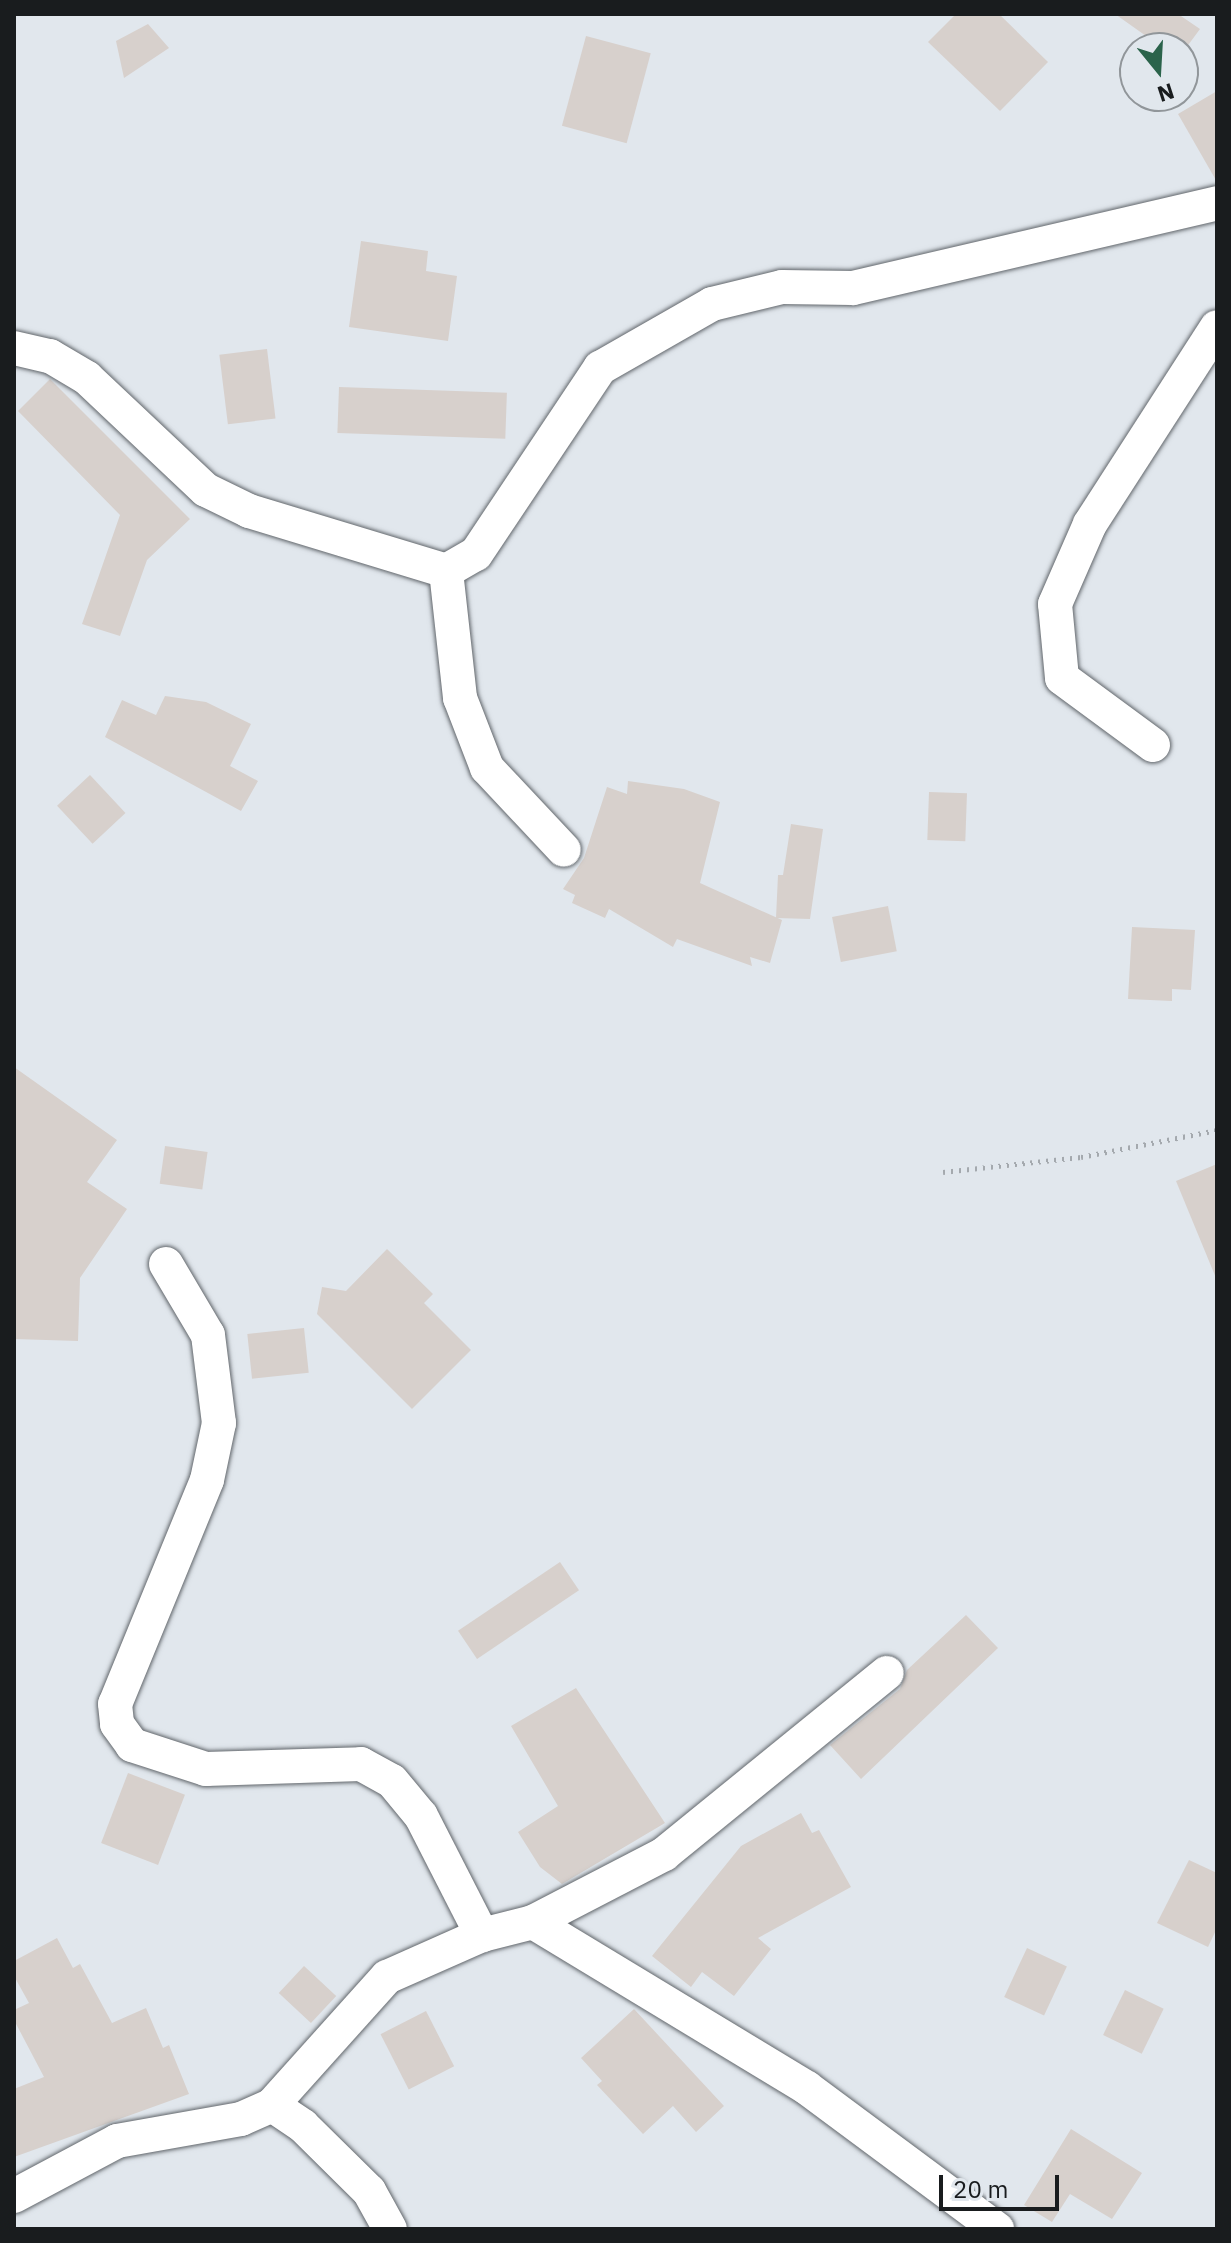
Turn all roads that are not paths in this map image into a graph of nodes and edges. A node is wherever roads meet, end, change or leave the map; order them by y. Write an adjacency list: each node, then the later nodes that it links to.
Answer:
1 (1217, 203): 4 (street)
2 (1217, 327): 5 (street)
3 (14, 348): 4 (street)
4 (446, 571): 6 (street)
5 (1153, 745)
6 (564, 850)
7 (166, 1264): 10 (street)
8 (887, 1673): 9 (street)
9 (533, 1922): 10 (street); 14 (street)
10 (482, 1935): 11 (street)
11 (272, 2105): 12 (street); 13 (street)
12 (14, 2196)
13 (390, 2229)
14 (997, 2229)

